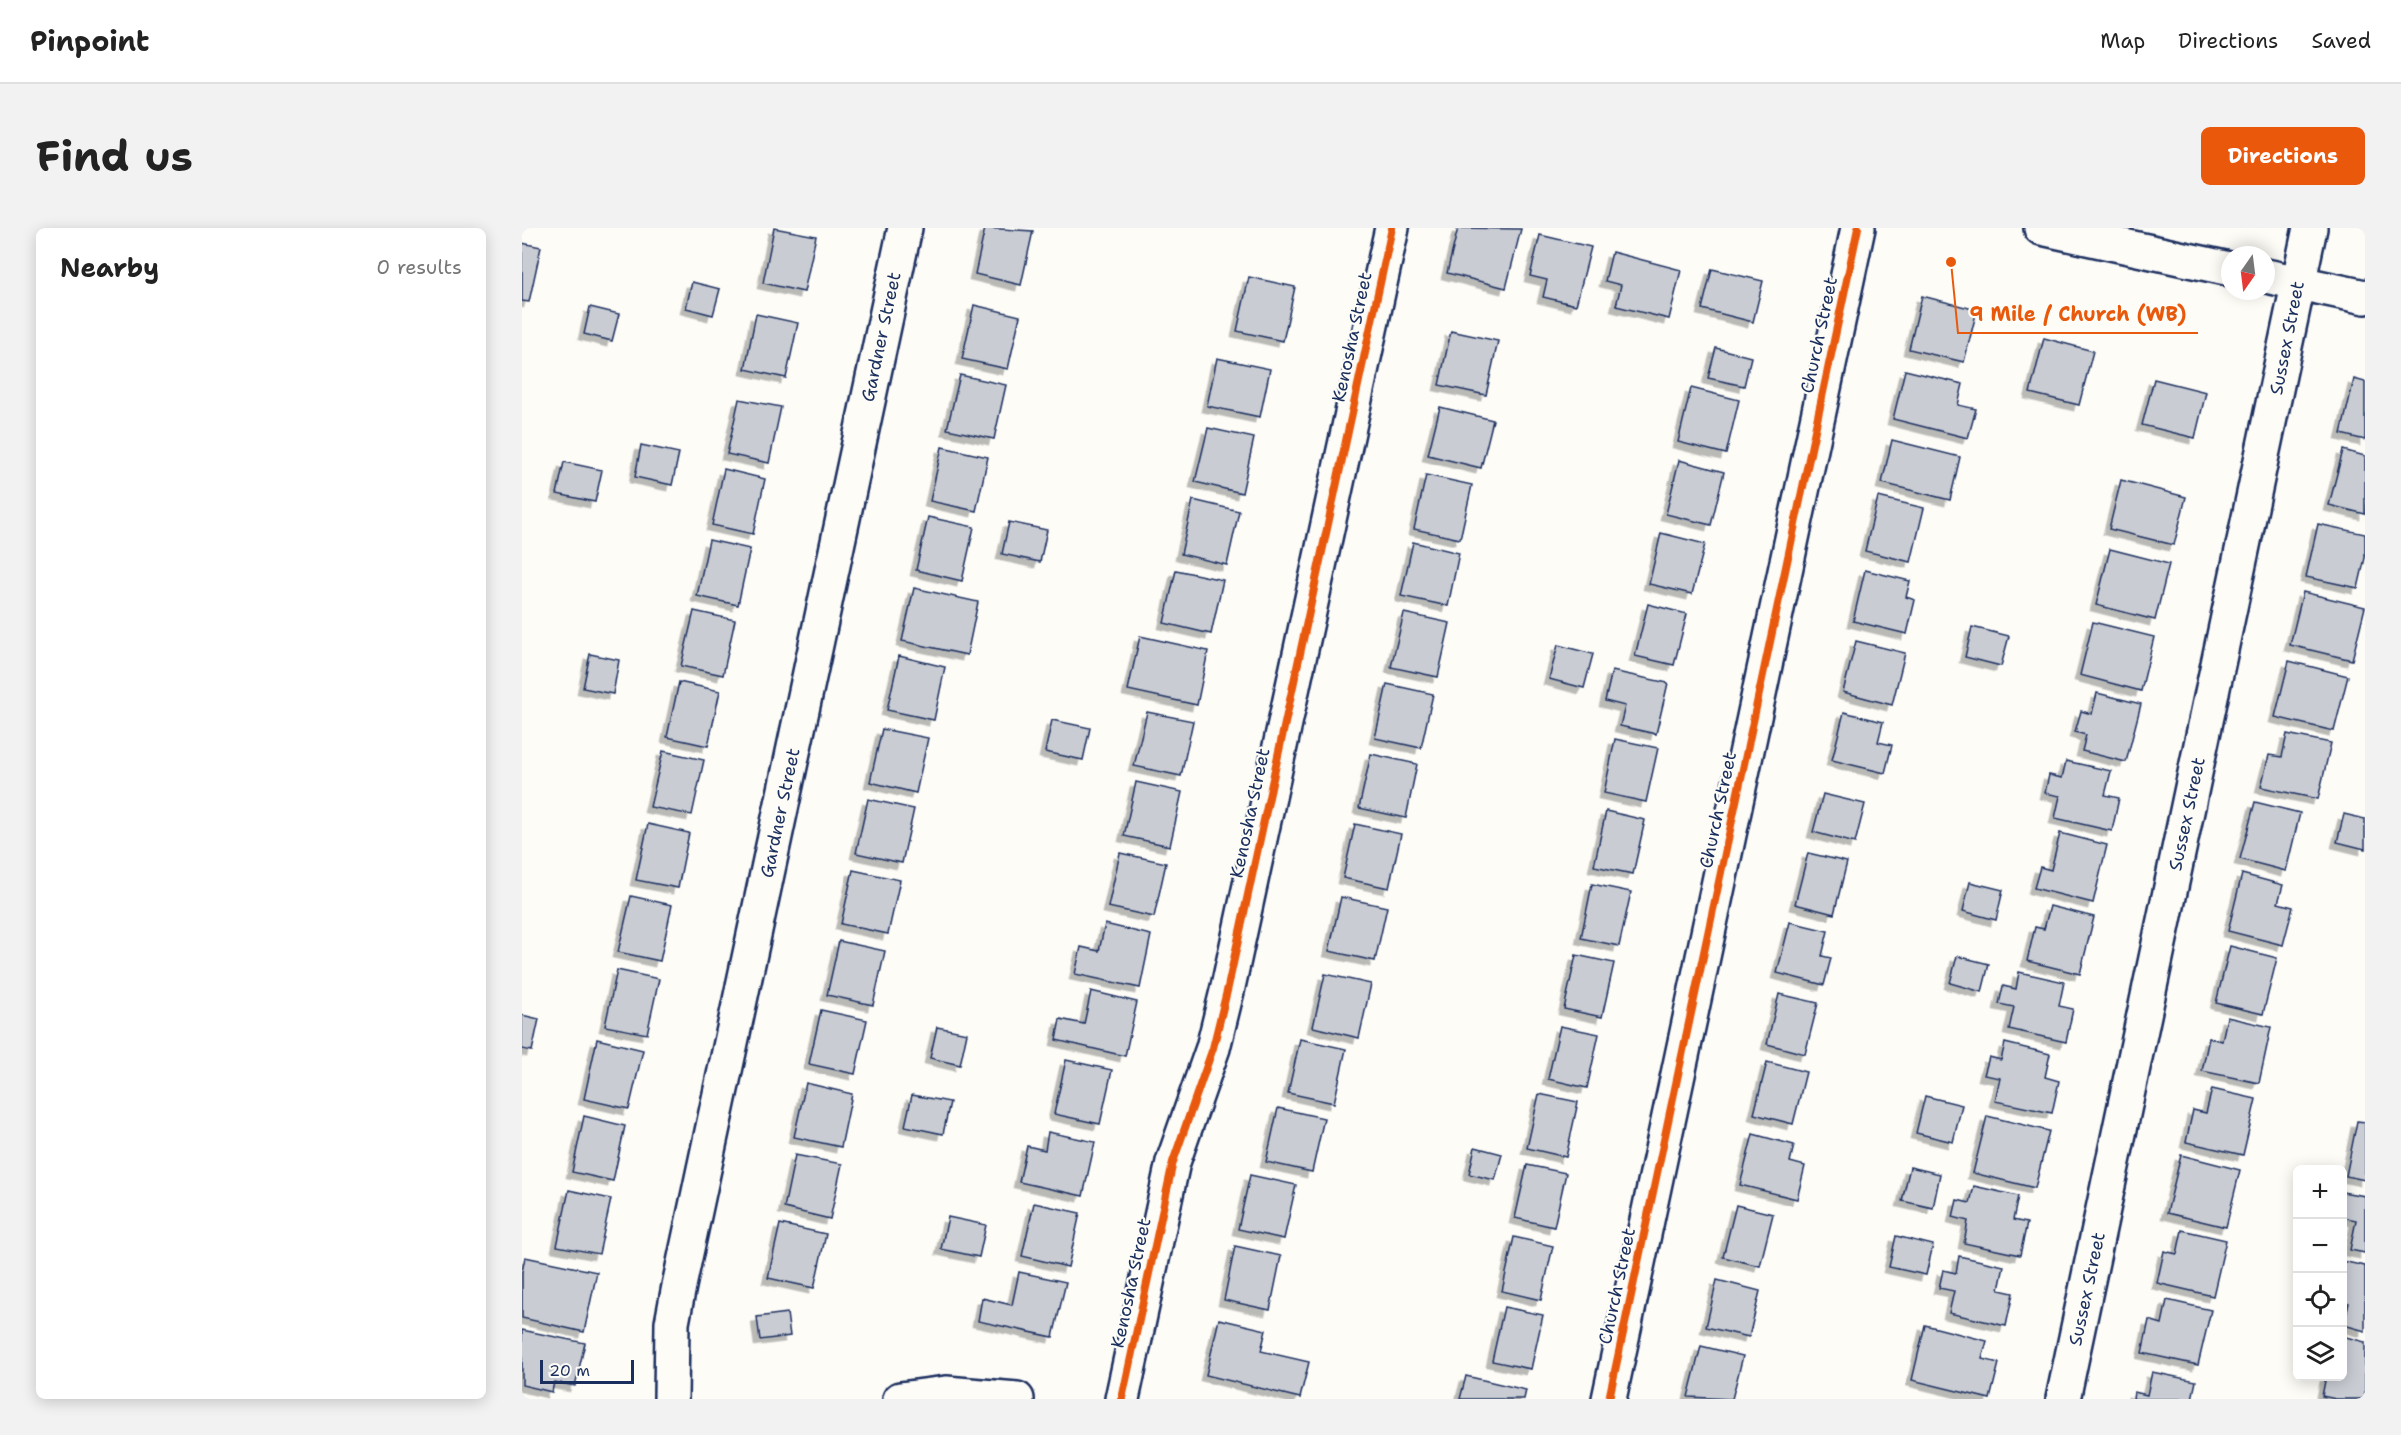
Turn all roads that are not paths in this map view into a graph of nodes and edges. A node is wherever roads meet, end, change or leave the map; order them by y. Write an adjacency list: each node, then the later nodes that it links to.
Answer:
1 (905, 228): 10 (street, Gardner Street)
2 (1392, 228): 13 (street, Kenosha Street)
3 (1858, 228): 14 (street, Church Street)
4 (2041, 228): 6 (street)
5 (2310, 228): 8 (street, Sussex Street)
6 (2221, 267)
7 (2275, 278): 8 (street)
8 (2298, 283): 9 (street); 15 (street, Sussex Street)
9 (2365, 297)
10 (671, 1399)
11 (900, 1399): 12 (street)
12 (1017, 1399)
13 (1122, 1399)
14 (1609, 1399)
15 (2063, 1399)

